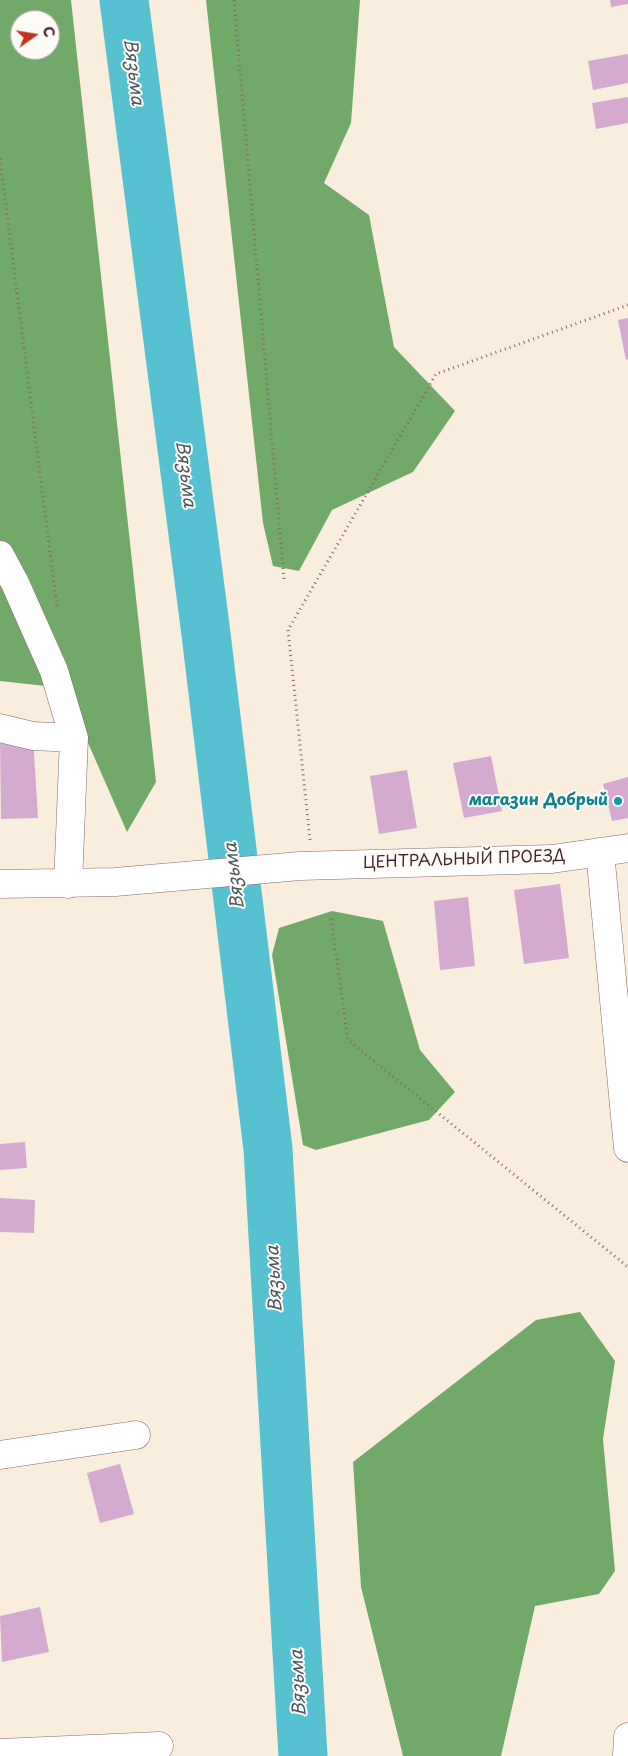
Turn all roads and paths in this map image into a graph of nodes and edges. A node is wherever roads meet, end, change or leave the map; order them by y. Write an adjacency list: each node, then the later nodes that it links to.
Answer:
1 (234, 0): 5 (path)
2 (0, 159): 6 (path)
3 (628, 306): 11 (path)
4 (0, 555): 8 (street)
5 (284, 580)
6 (58, 611)
7 (0, 728): 8 (street)
8 (74, 738): 13 (street)
9 (628, 848): 10 (street, ЦЕНТРАЛЬНЫЙ ПРОЕЗД)
10 (600, 852): 11 (street, ЦЕНТРАЛЬНЫЙ ПРОЕЗД); 15 (street)
11 (305, 854): 13 (street, ЦЕНТРАЛЬНЫЙ ПРОЕЗД)
12 (0, 884): 13 (street)
13 (68, 884)
14 (331, 919): 16 (path)
15 (628, 1148)
16 (628, 1267)
17 (136, 1435): 18 (street)
18 (0, 1455)
19 (628, 1736): 22 (street)
20 (159, 1746): 21 (street)
21 (3, 1754)
22 (627, 1756)

